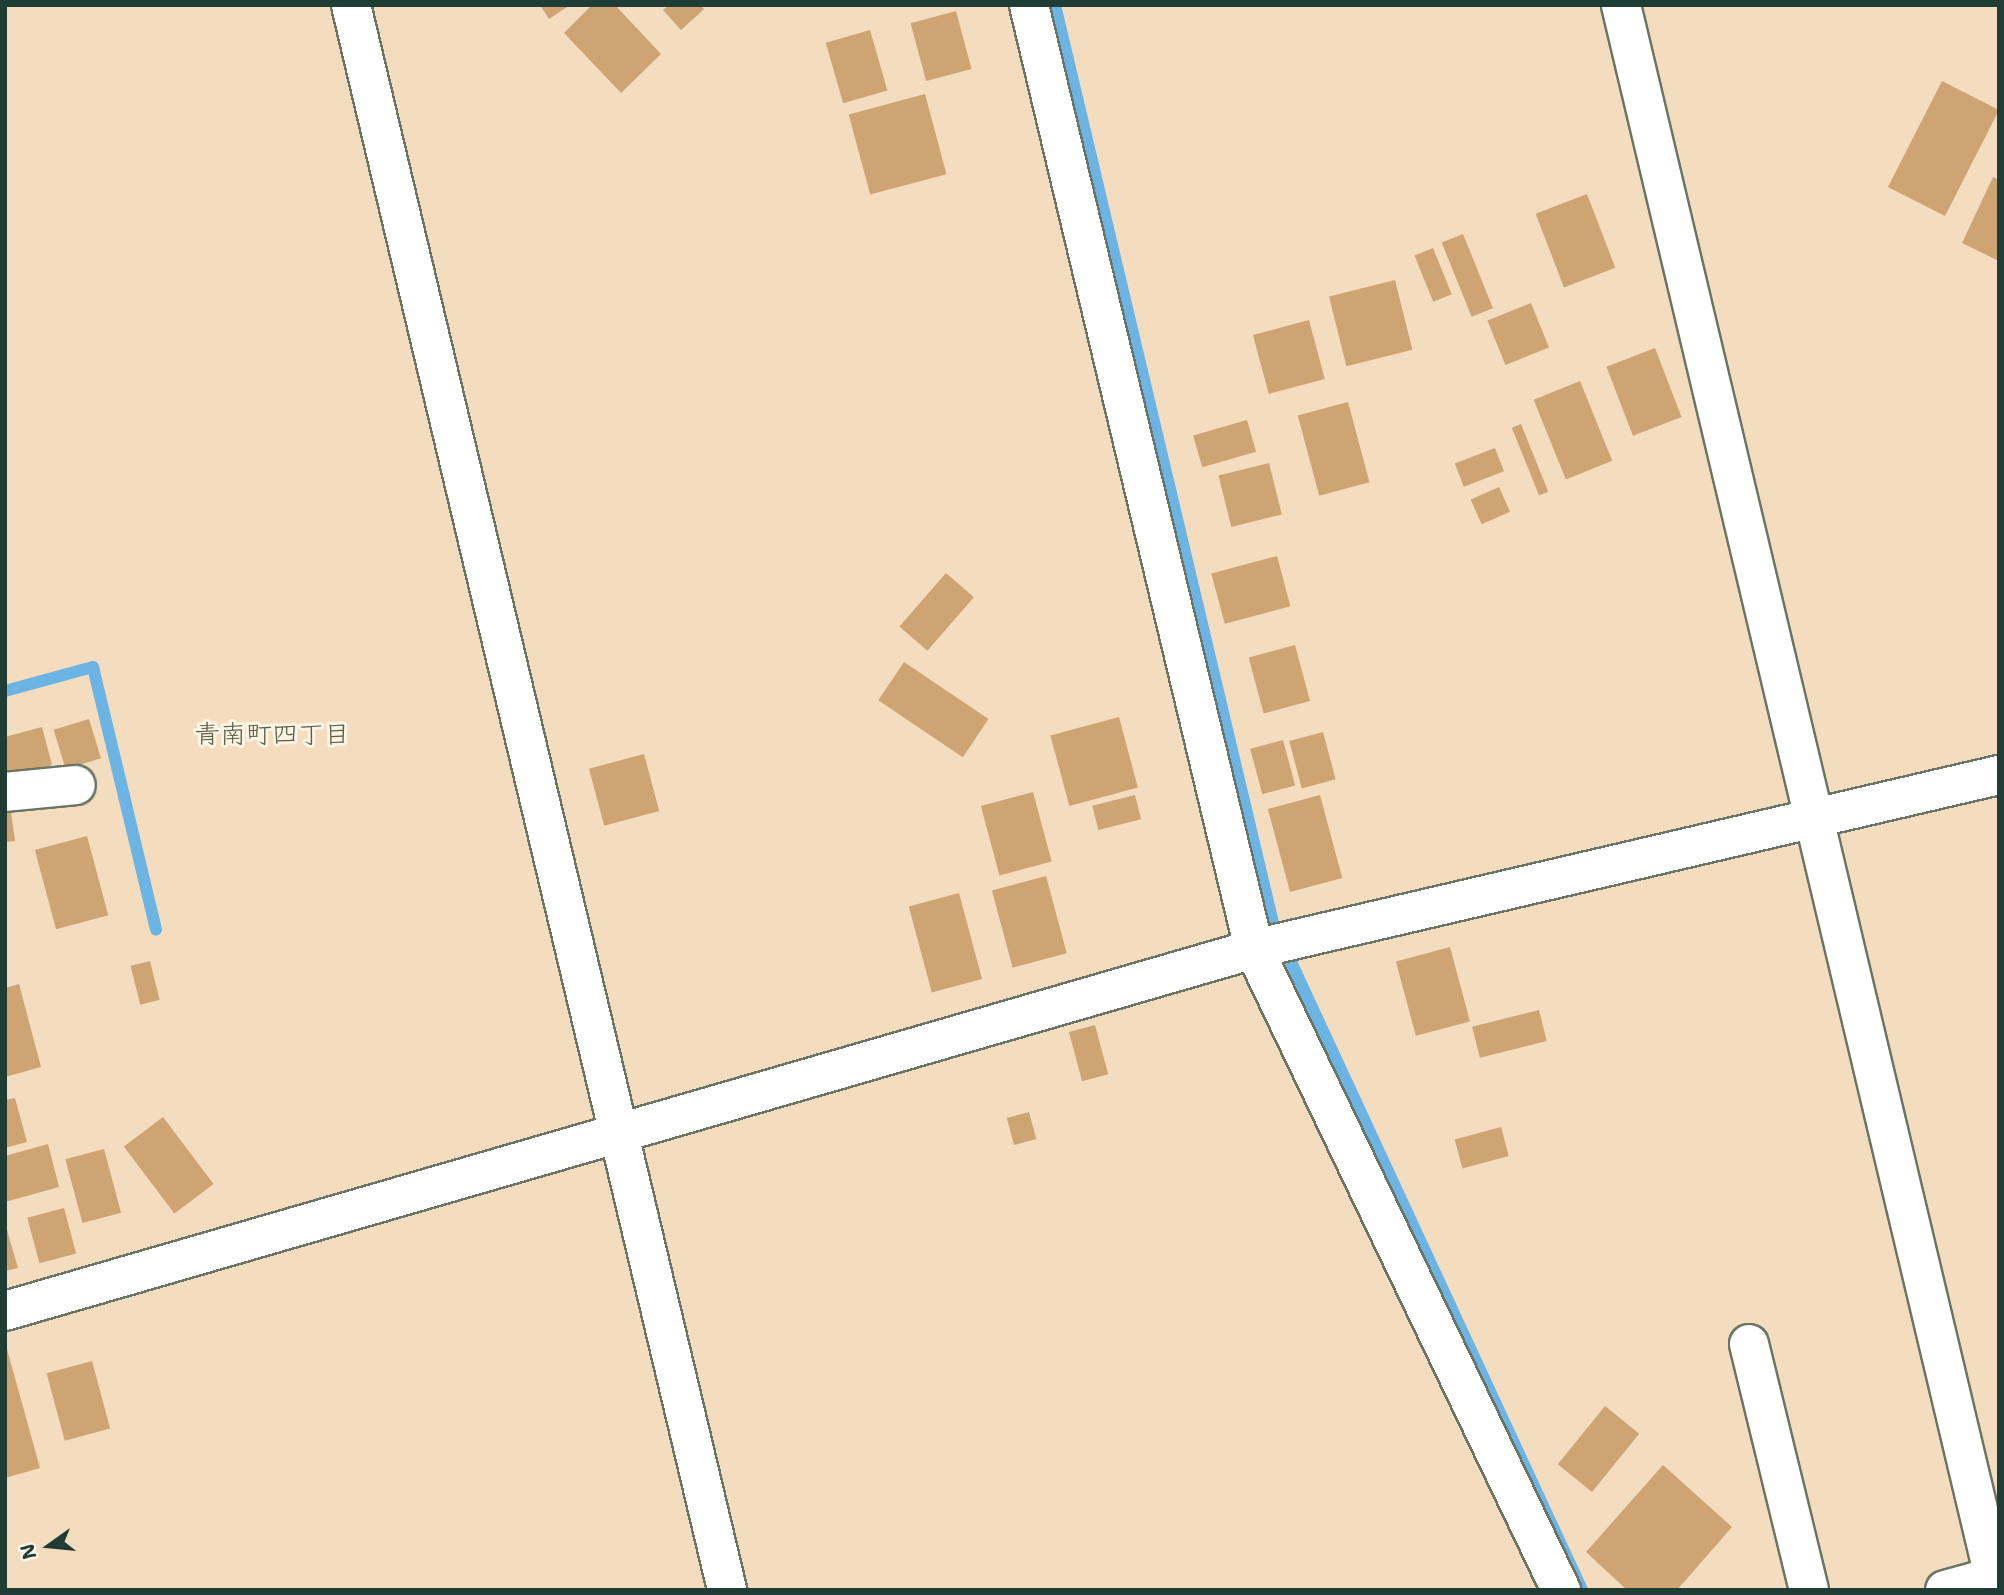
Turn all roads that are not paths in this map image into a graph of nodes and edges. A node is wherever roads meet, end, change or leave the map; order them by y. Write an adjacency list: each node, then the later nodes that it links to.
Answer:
1 (351, 5): 9 (street)
2 (1029, 5): 8 (street)
3 (1621, 5): 7 (street)
4 (1999, 775): 7 (street)
5 (76, 785): 6 (street)
6 (5, 792)
7 (1812, 820): 8 (street); 12 (street)
8 (1254, 949): 9 (street); 14 (street)
9 (617, 1131): 10 (street); 13 (street)
10 (5, 1311)
11 (1749, 1344): 15 (street)
12 (1996, 1580): 16 (street)
13 (727, 1590)
14 (1561, 1590)
15 (1809, 1590)
16 (1945, 1590)

